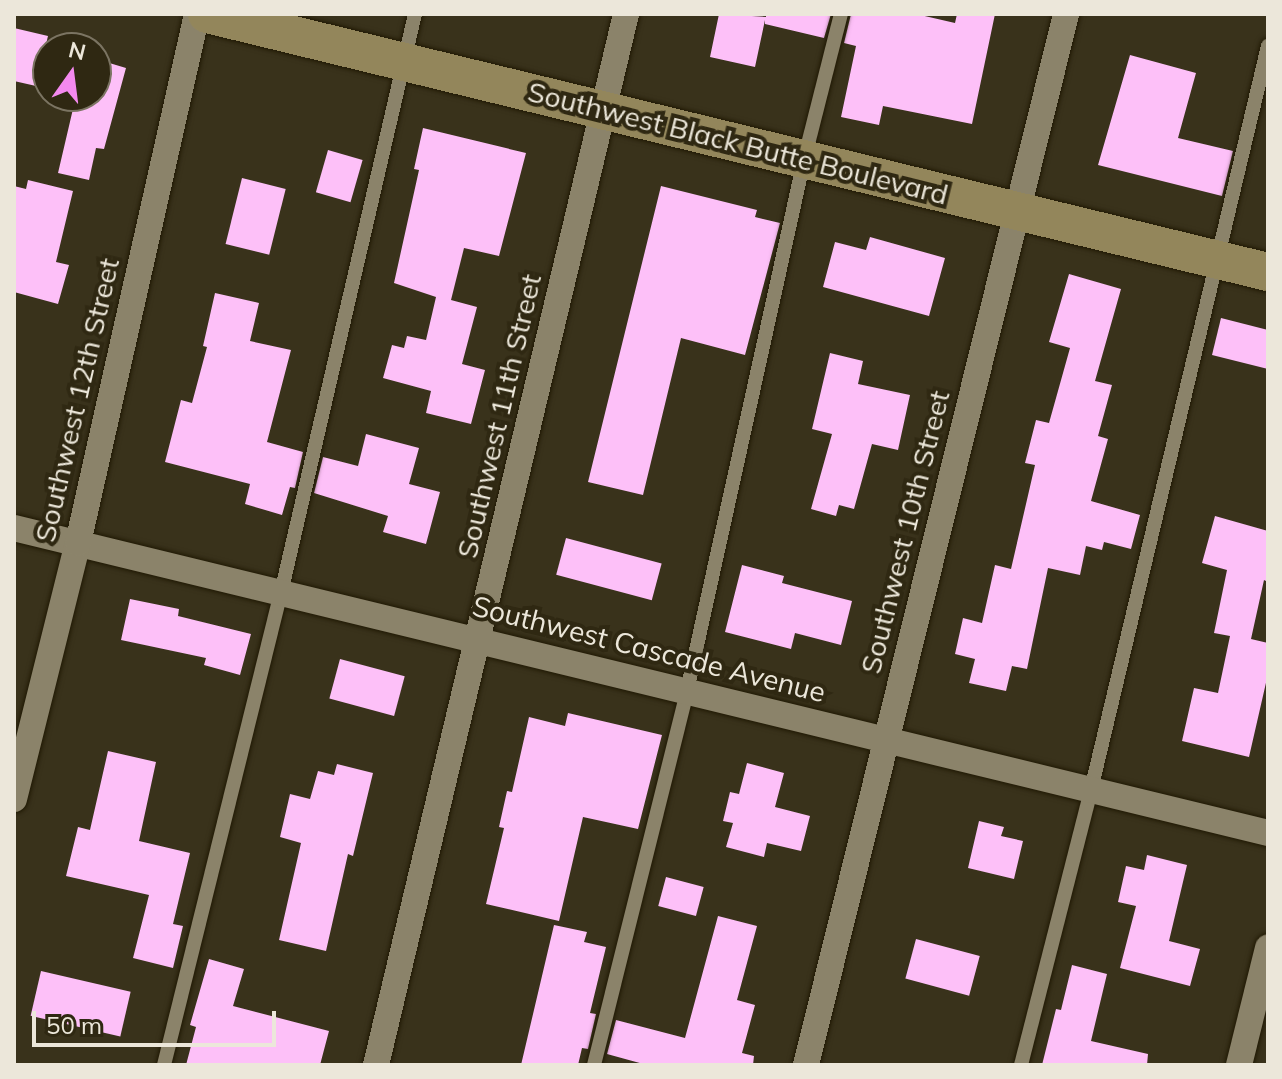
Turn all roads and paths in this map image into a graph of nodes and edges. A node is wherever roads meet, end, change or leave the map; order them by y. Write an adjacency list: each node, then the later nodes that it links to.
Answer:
1 (197, 14): 15 (street, Southwest 12th Street)
2 (207, 14): 8 (street, Southwest Black Butte Boulevard)
3 (415, 14): 8 (lane)
4 (626, 14): 9 (street, Southwest 11th Street)
5 (841, 14): 10 (lane)
6 (1066, 14): 11 (street, Southwest 10th Street)
7 (1268, 46): 12 (lane)
8 (403, 62): 9 (street, Southwest Black Butte Boulevard); 16 (lane)
9 (602, 110): 10 (street, Southwest Black Butte Boulevard); 17 (street, Southwest 11th Street)
10 (804, 160): 11 (street, Southwest Black Butte Boulevard); 18 (lane)
11 (1018, 211): 12 (street, Southwest Black Butte Boulevard); 19 (street, Southwest 10th Street)
12 (1216, 259): 13 (street, Southwest Black Butte Boulevard); 20 (lane)
13 (1268, 272)
14 (14, 528): 15 (street, Southwest Cascade Avenue)
15 (78, 543): 16 (street, Southwest Cascade Avenue); 21 (street, Southwest 12th Street)
16 (281, 593): 17 (street, Southwest Cascade Avenue); 24 (lane)
17 (479, 641): 18 (street, Southwest Cascade Avenue); 25 (street, Southwest 11th Street)
18 (687, 691): 19 (street, Southwest Cascade Avenue); 26 (lane)
19 (885, 740): 20 (street, Southwest Cascade Avenue); 27 (street, Southwest 10th Street)
20 (1091, 790): 22 (street, Southwest Cascade Avenue); 28 (lane)
21 (14, 799)
22 (1268, 833)
23 (1268, 948): 29 (street)
24 (164, 1065)
25 (376, 1065)
26 (594, 1065)
27 (806, 1065)
28 (1021, 1065)
29 (1239, 1065)

